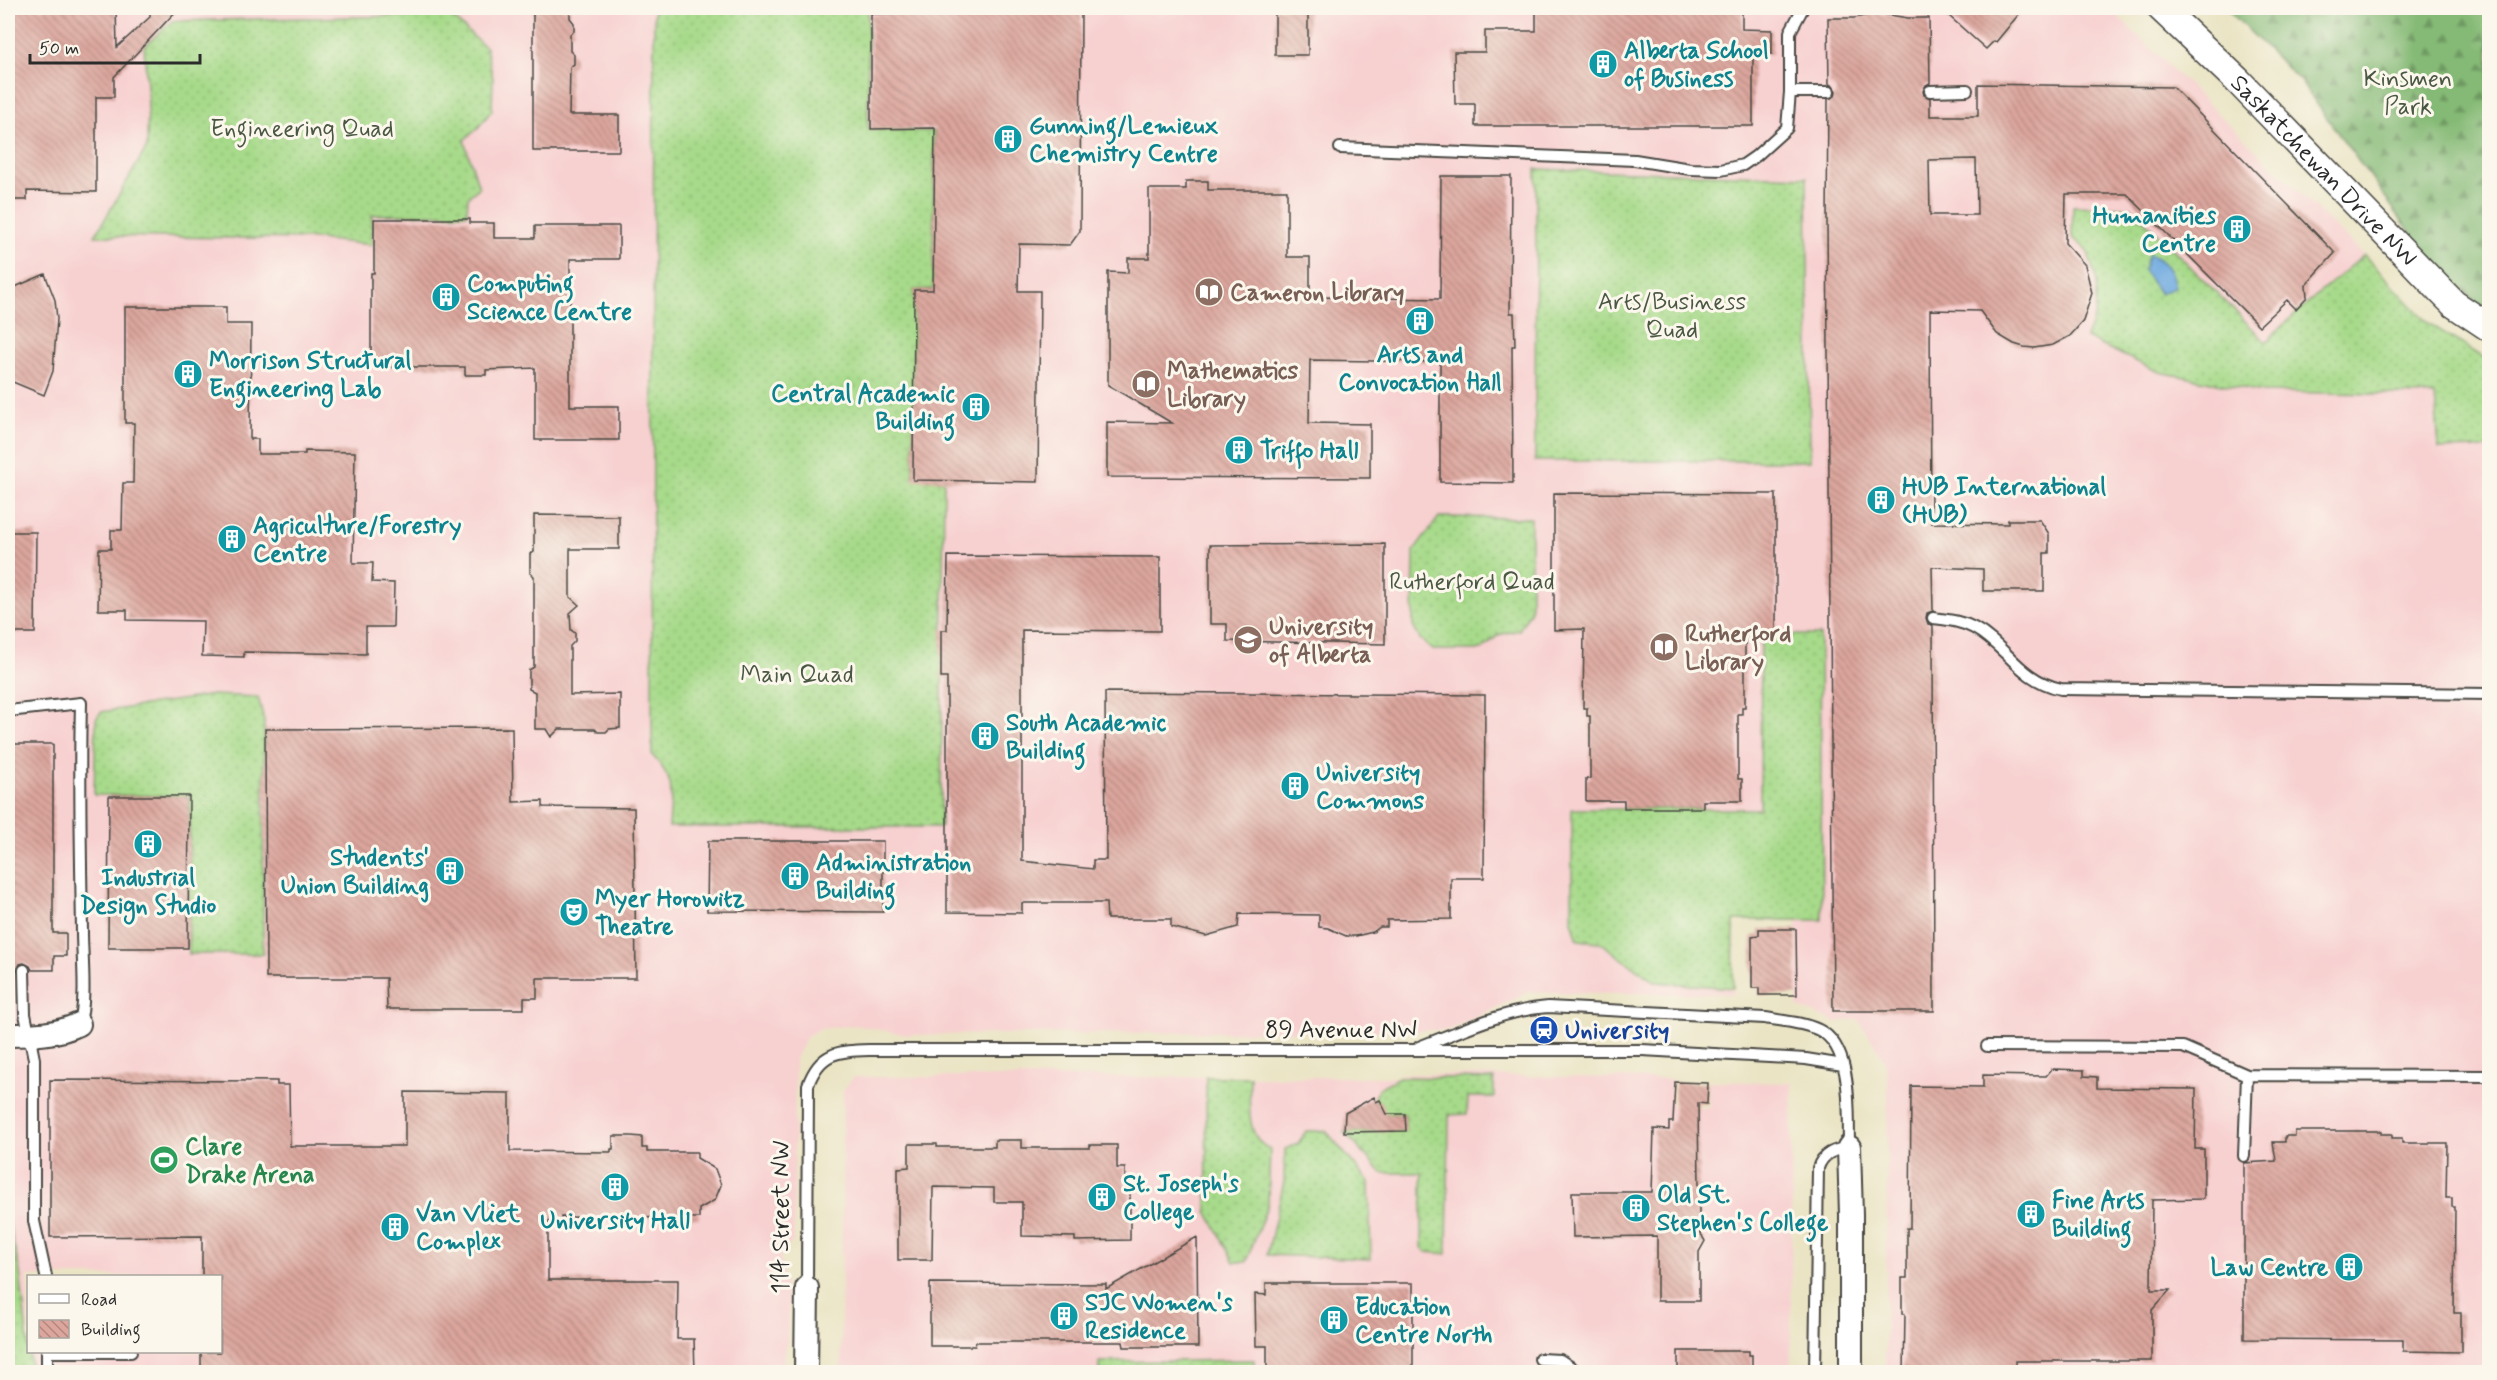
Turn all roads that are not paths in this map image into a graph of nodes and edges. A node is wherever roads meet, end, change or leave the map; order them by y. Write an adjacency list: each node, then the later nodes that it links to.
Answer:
1 (1803, 8): 5 (lane)
2 (2161, 8): 8 (street, Saskatchewan Drive NW)
3 (1967, 90): 4 (lane)
4 (1930, 91)
5 (1790, 92): 6 (lane); 7 (lane)
6 (1828, 92)
7 (1340, 148)
8 (2490, 328)
9 (1933, 618): 10 (lane)
10 (2490, 693)
11 (8, 711): 13 (lane)
12 (24, 970): 14 (lane)
13 (79, 1024): 14 (street)
14 (17, 1035): 23 (lane)
15 (1987, 1046): 19 (lane)
16 (1410, 1050): 17 (lane, 89 Avenue NW); 18 (lane, 89 Avenue NW); 18 (lane)
17 (819, 1065): 24 (lane, 114 Street NW)
18 (1843, 1065): 21 (lane)
19 (2247, 1075): 20 (lane); 22 (lane)
20 (2490, 1076)
21 (1848, 1147): 30 (lane); 31 (street)
22 (2244, 1156)
23 (46, 1275)
24 (807, 1288): 28 (street, 114 Street NW)
25 (47, 1353): 27 (lane)
26 (1540, 1359): 29 (lane)
27 (47, 1372)
28 (806, 1372)
29 (1578, 1372)
30 (1815, 1372)
31 (1851, 1372)

